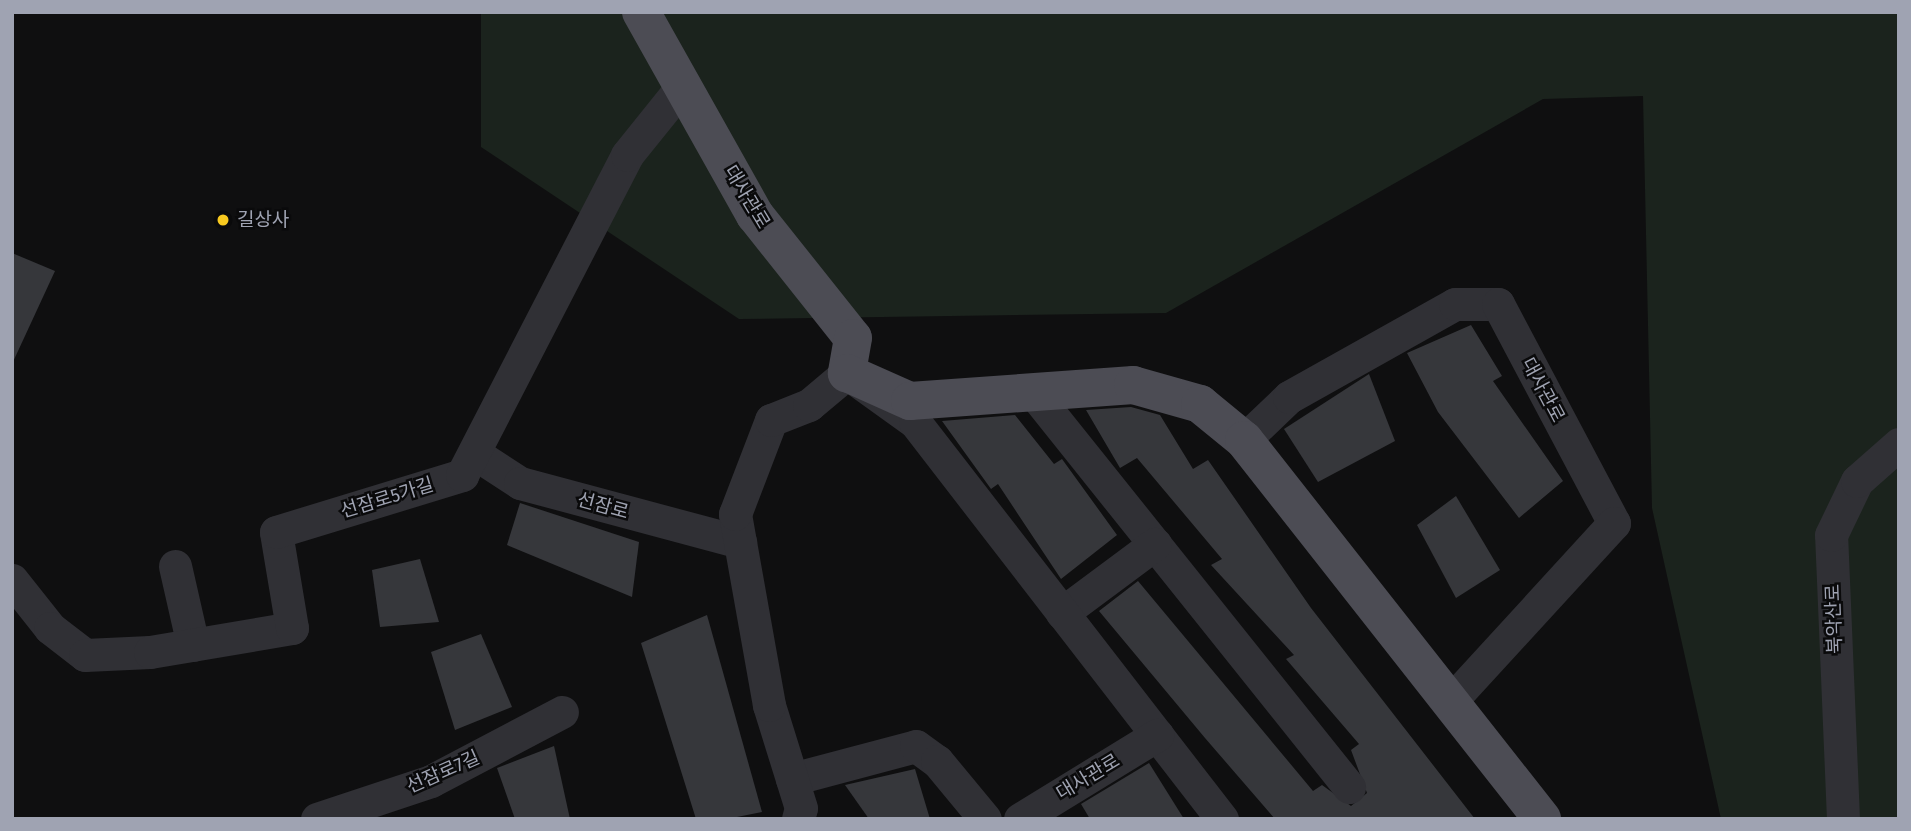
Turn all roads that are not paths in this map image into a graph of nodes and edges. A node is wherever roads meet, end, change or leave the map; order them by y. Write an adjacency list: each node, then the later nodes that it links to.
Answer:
1 (641, 12): 2 (main road, 대사관로)
2 (684, 84): 3 (main road, 대사관로); 7 (street, 선잠로5가길)
3 (847, 373): 4 (main road); 8 (street); 12 (street)
4 (1033, 392): 5 (main road); 9 (street)
5 (1244, 440): 14 (main road); 14 (street, 대사관로)
6 (1899, 444): 25 (street, 북악산로)
7 (474, 453): 8 (street, 선잠로); 13 (street, 선잠로5가길)
8 (740, 542): 17 (street)
9 (1155, 544): 12 (street); 18 (street)
10 (175, 566): 13 (street)
11 (12, 580): 13 (street, 선잠로5가길)
12 (1062, 613): 16 (street)
13 (193, 645)
14 (1450, 702): 24 (main road)
15 (562, 712): 19 (street, 선잠로7길)
16 (1157, 736): 22 (street, 대사관로); 23 (street)
17 (792, 779): 20 (street); 21 (street)
18 (1349, 787)
19 (317, 819)
20 (798, 819)
21 (985, 819)
22 (1020, 819)
23 (1222, 819)
24 (1542, 819)
25 (1843, 819)

